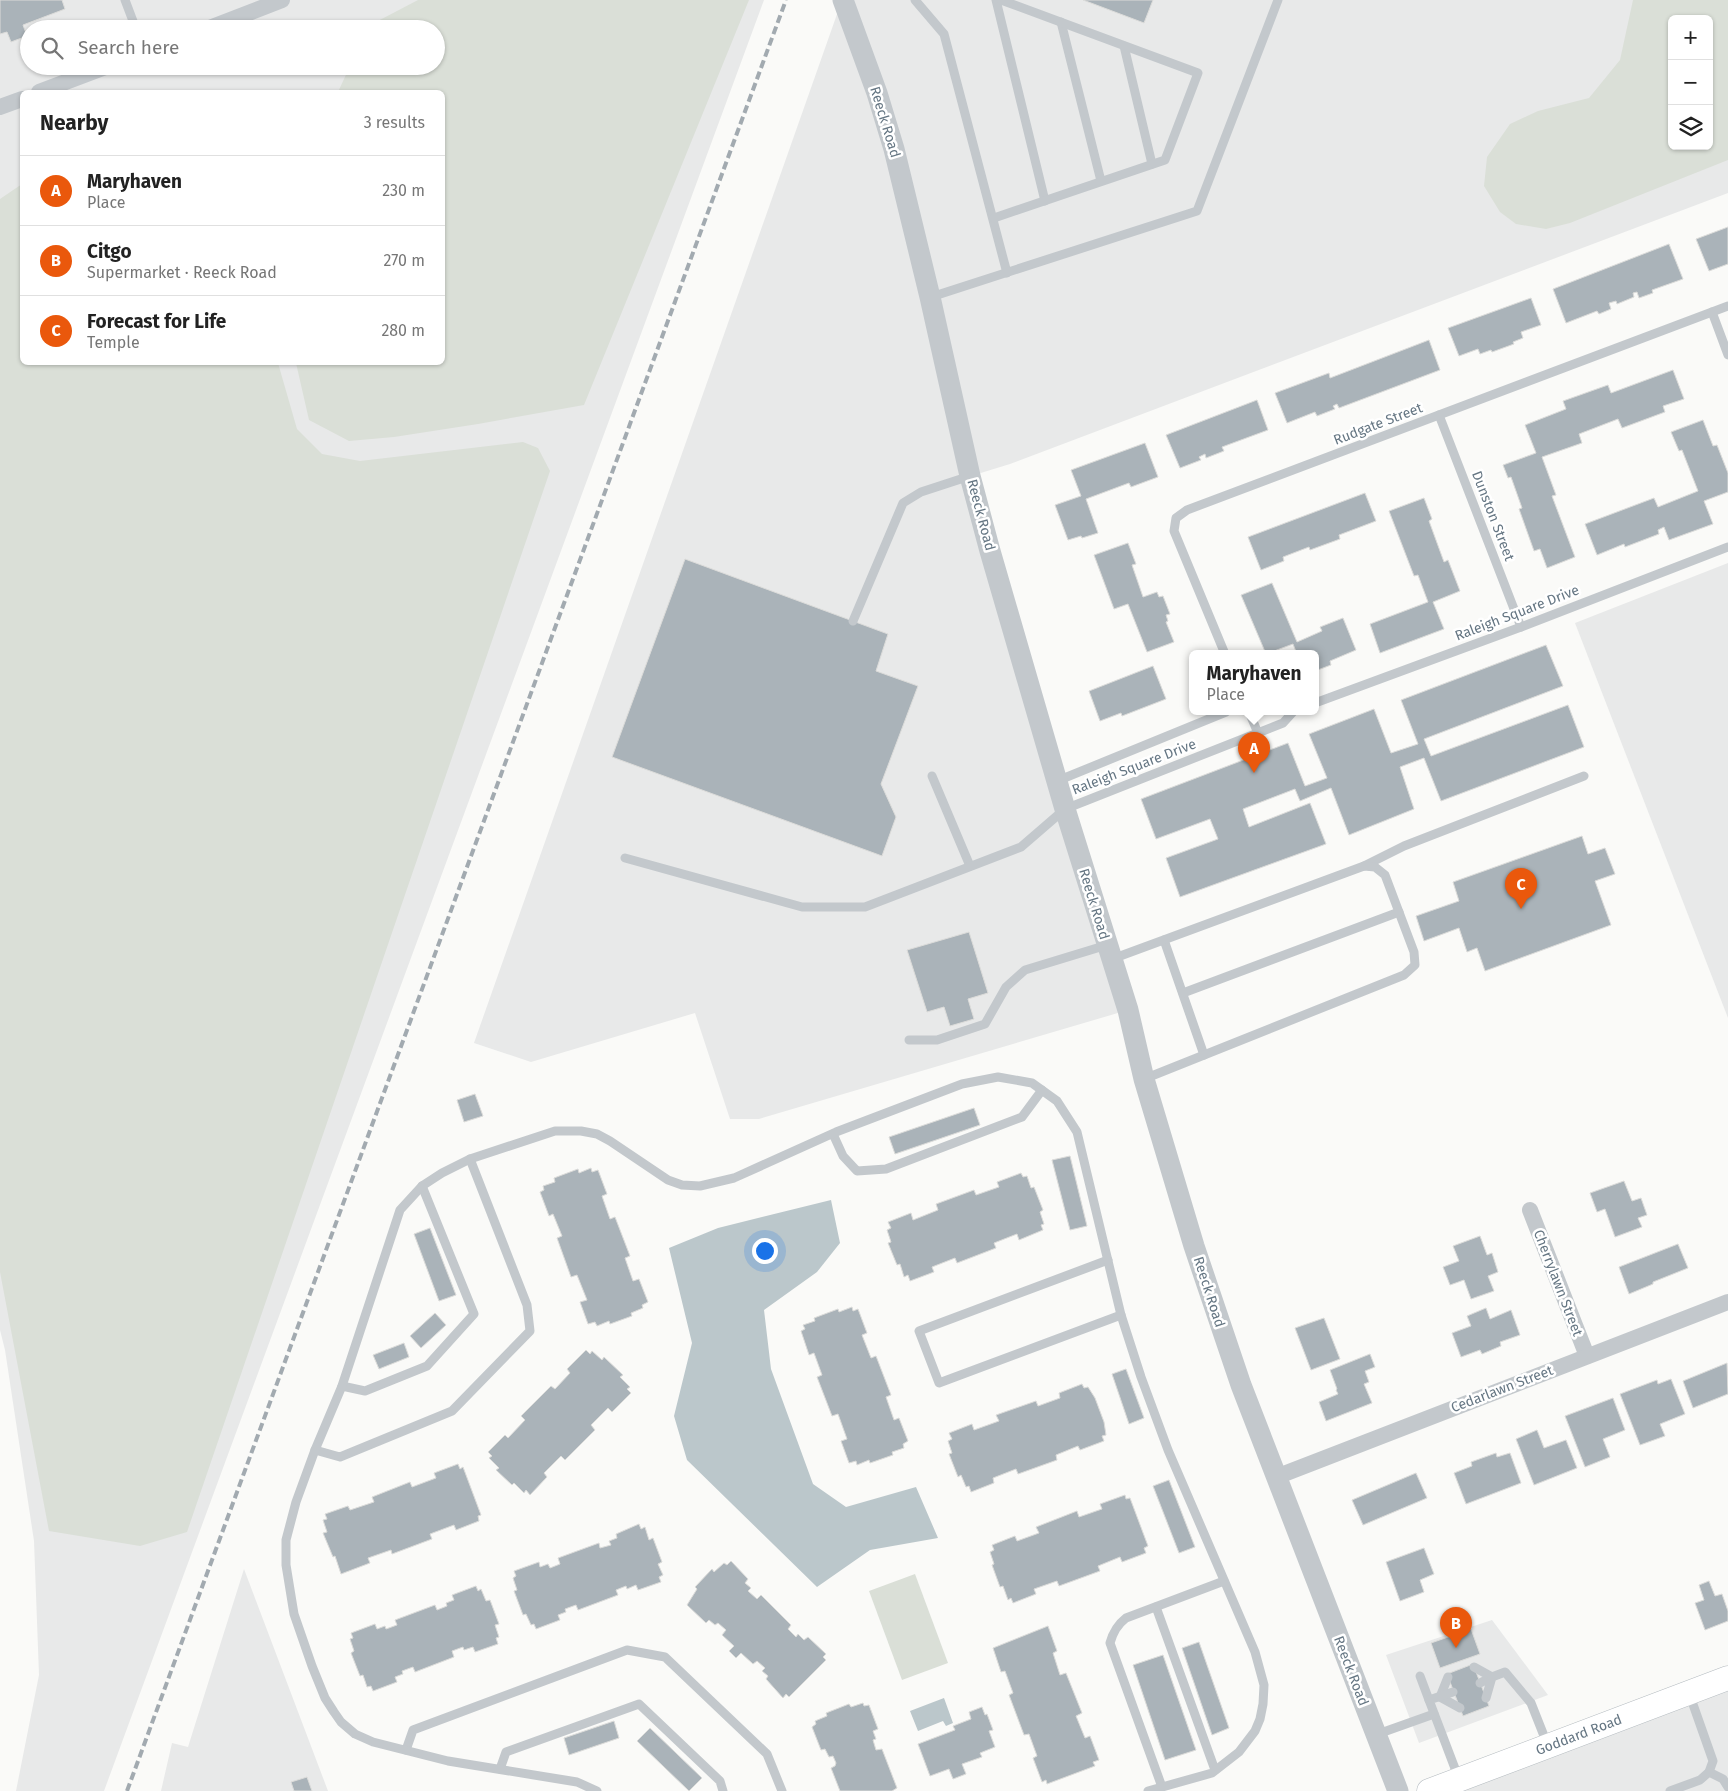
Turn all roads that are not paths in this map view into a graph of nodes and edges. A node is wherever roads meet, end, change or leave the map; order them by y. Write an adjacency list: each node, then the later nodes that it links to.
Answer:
1 (125, 0): 8 (lane)
2 (282, 0): 9 (street)
3 (844, 0): 21 (street, Reeck Road)
4 (915, 0): 19 (lane)
5 (996, 0): 18 (lane)
6 (1001, 0): 10 (lane)
7 (1278, 0): 20 (lane)
8 (133, 20)
9 (230, 20)
10 (1061, 22): 11 (lane); 17 (lane)
11 (1124, 46): 16 (lane); 16 (lane)
12 (84, 75): 13 (street)
13 (44, 90)
14 (20, 100): 15 (street)
15 (0, 107)
16 (1152, 164): 17 (lane)
17 (1101, 181): 18 (lane)
18 (1045, 201): 19 (lane)
19 (994, 218): 20 (lane)
20 (1008, 272): 21 (lane)
21 (930, 297): 26 (street, Reeck Road)
22 (1728, 306): 23 (lane, Rudgate Street)
23 (1712, 312): 24 (lane); 25 (lane, Rudgate Street)
24 (1728, 355)
25 (1439, 415): 29 (lane, Dunston Street); 30 (lane, Rudgate Street)
26 (970, 476): 28 (lane); 38 (street, Reeck Road)
27 (1728, 547): 29 (lane, Raleigh Square Drive)
28 (853, 621)
29 (1520, 627): 31 (lane, Raleigh Square Drive)
30 (1223, 650)
31 (1319, 702)
32 (1219, 715): 38 (lane, Raleigh Square Drive)
33 (1250, 715): 35 (lane)
34 (1290, 715): 35 (lane, Raleigh Square Drive)
35 (1258, 733): 39 (lane, Raleigh Square Drive)
36 (932, 776): 41 (lane)
37 (1584, 776): 42 (lane)
38 (1057, 781): 39 (street, Reeck Road)
39 (1065, 809): 41 (lane, Raleigh Square Drive); 45 (street, Reeck Road)
40 (624, 858): 41 (lane, Raleigh Square Drive)
41 (970, 866)
42 (1364, 866): 43 (lane); 44 (lane)
43 (1399, 912): 46 (lane); 48 (lane)
44 (1164, 940): 45 (lane); 46 (lane)
45 (1110, 952): 47 (lane); 49 (street, Reeck Road)
46 (1183, 994): 48 (lane)
47 (908, 1040)
48 (1204, 1055): 49 (lane)
49 (1144, 1079): 61 (street, Reeck Road)
50 (1042, 1090): 51 (lane); 51 (lane); 55 (lane)
51 (833, 1134): 52 (lane)
52 (470, 1159): 53 (lane); 60 (lane)
53 (422, 1186): 59 (lane); 59 (lane)
54 (1530, 1210): 58 (street, Cherrylawn Street)
55 (1108, 1260): 57 (lane); 57 (lane)
56 (1728, 1302): 58 (street, Cedarlawn Street)
57 (1121, 1315): 62 (lane)
58 (1587, 1356): 61 (street, Cedarlawn Street)
59 (342, 1386): 60 (lane)
60 (315, 1450): 79 (lane)
61 (1276, 1477): 77 (street, Reeck Road)
62 (1224, 1581): 63 (lane); 81 (lane)
63 (1156, 1607): 81 (lane); 84 (lane)
64 (1474, 1667): 67 (lane)
65 (1420, 1676): 74 (lane)
66 (1448, 1677): 72 (lane)
67 (1492, 1677): 69 (lane); 73 (lane); 78 (lane)
68 (1728, 1678): 71 (main road, Goddard Road)
69 (1480, 1683)
70 (1454, 1692): 72 (lane)
71 (1689, 1693): 78 (main road, Goddard Road); 82 (lane)
72 (1440, 1696): 74 (lane); 75 (lane)
73 (1486, 1698)
74 (1429, 1700): 76 (lane)
75 (1460, 1708)
76 (1434, 1714): 77 (lane); 83 (lane)
77 (1375, 1735): 90 (street, Reeck Road)
78 (1548, 1746): 83 (main road, Goddard Road)
79 (406, 1750): 80 (lane); 88 (lane)
80 (500, 1770): 86 (lane); 87 (lane)
81 (1215, 1770): 84 (lane)
82 (1709, 1772): 85 (lane); 92 (lane)
83 (1459, 1780): 91 (main road, Goddard Road)
84 (1162, 1787): 89 (lane)
85 (1728, 1787)
86 (597, 1791)
87 (723, 1791)
88 (782, 1791)
89 (1148, 1791)
90 (1398, 1791)
91 (1429, 1791)
92 (1670, 1791)

